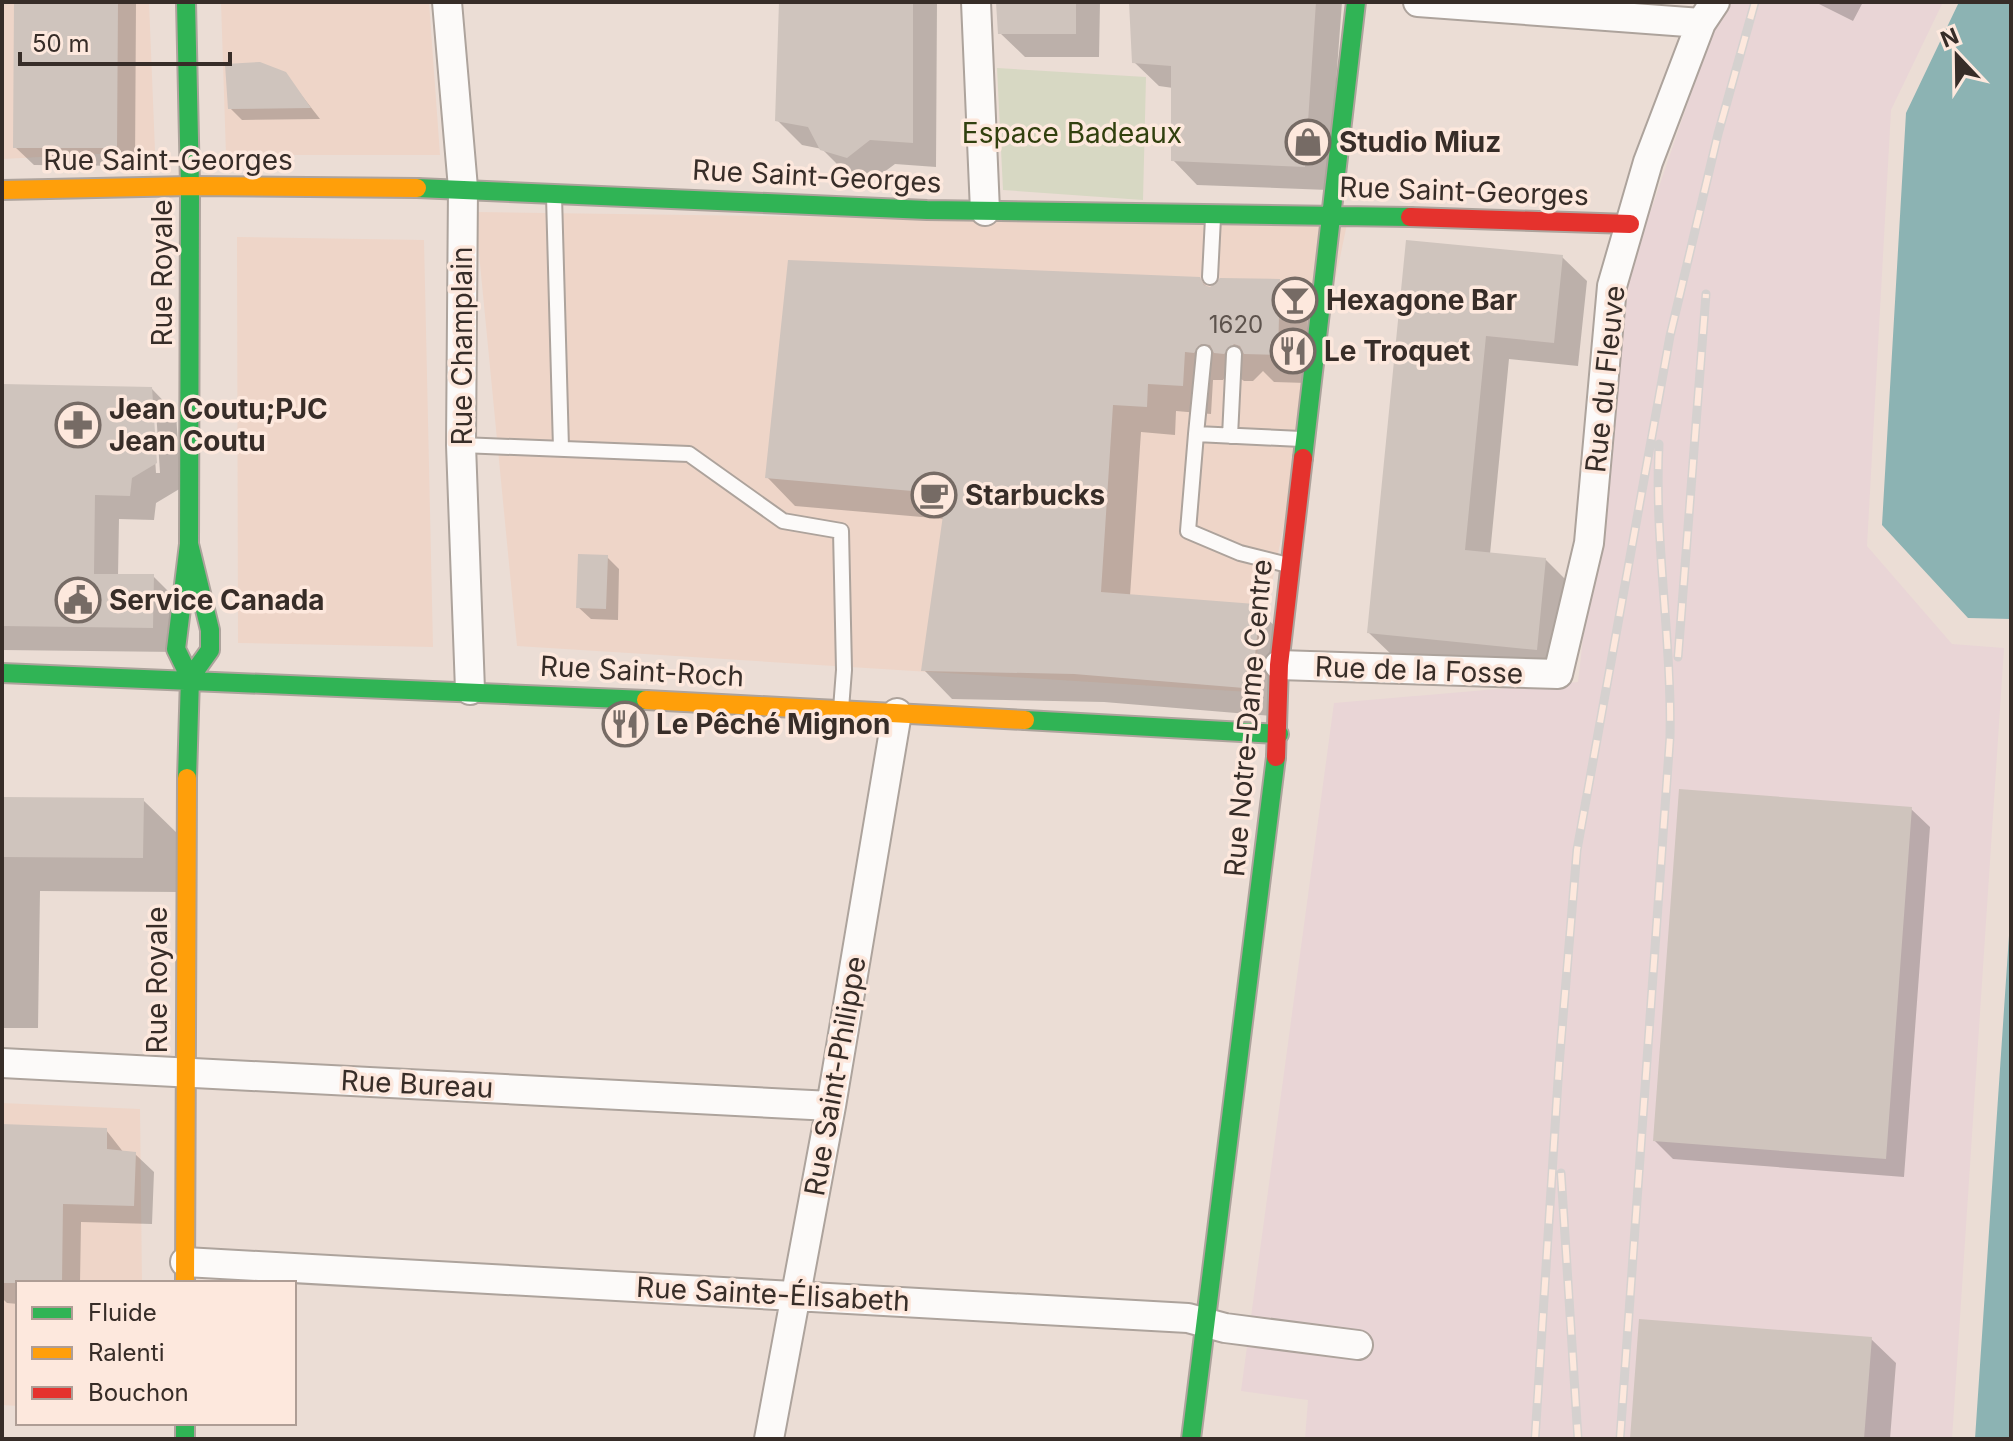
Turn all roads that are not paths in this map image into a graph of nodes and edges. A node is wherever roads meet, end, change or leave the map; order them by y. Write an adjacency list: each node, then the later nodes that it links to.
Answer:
1 (186, 2): 7 (street, Rue Royale)
2 (447, 2): 8 (street, Rue Champlain)
3 (976, 2): 11 (street)
4 (1356, 2): 13 (street, Rue Notre-Dame Centre)
5 (1418, 2): 6 (street)
6 (1708, 12): 14 (street, Rue du Fleuve)
7 (190, 186): 8 (street, Rue Saint-Georges); 9 (street, Rue Saint-Georges); 23 (street, Rue Royale)
8 (463, 188): 10 (street, Rue Saint-Georges); 21 (street, Rue Champlain)
9 (2, 190)
10 (554, 192): 11 (street, Rue Saint-Georges); 22 (lane)
11 (985, 211): 12 (street, Rue Saint-Georges)
12 (1213, 213): 13 (street, Rue Saint-Georges); 15 (lane)
13 (1331, 215): 14 (street, Rue Saint-Georges); 20 (street, Rue Notre-Dame Centre)
14 (1630, 224): 27 (street, Rue du Fleuve)
15 (1210, 277)
16 (1204, 353): 18 (lane)
17 (1234, 354): 19 (lane)
18 (1196, 434): 19 (lane); 24 (lane)
19 (1230, 436): 20 (lane)
20 (1305, 440): 24 (street, Rue Notre-Dame Centre)
21 (461, 445): 22 (lane); 29 (street, Rue Champlain)
22 (561, 448): 30 (lane)
23 (189, 544): 28 (street, Rue Royale); 28 (street, Rue Royale)
24 (1290, 565): 25 (street, Rue Notre-Dame Centre)
25 (1279, 665): 27 (street, Rue de la Fosse); 32 (street, Rue Notre-Dame Centre)
26 (2, 673): 28 (street, Rue Saint-Roch)
27 (1558, 674)
28 (190, 678): 29 (street, Rue Saint-Roch); 34 (street, Rue Royale)
29 (470, 690): 30 (street, Rue Saint-Roch)
30 (841, 709): 31 (street, Rue Saint-Roch)
31 (897, 713): 32 (street, Rue Saint-Roch); 35 (street, Rue Saint-Philippe)
32 (1279, 734): 38 (street, Rue Notre-Dame Centre)
33 (2, 1063): 34 (street, Rue Bureau)
34 (184, 1071): 35 (street, Rue Bureau); 36 (street, Rue Royale)
35 (831, 1106): 37 (street, Rue Saint-Philippe)
36 (185, 1273): 37 (street, Rue Sainte-Élisabeth)
37 (796, 1294): 38 (street, Rue Sainte-Élisabeth); 40 (street, Rue Saint-Philippe)
38 (1207, 1322): 39 (street, Rue Sainte-Élisabeth); 41 (street, Rue Notre-Dame Centre)
39 (1358, 1345)
40 (769, 1439)
41 (1191, 1439)

